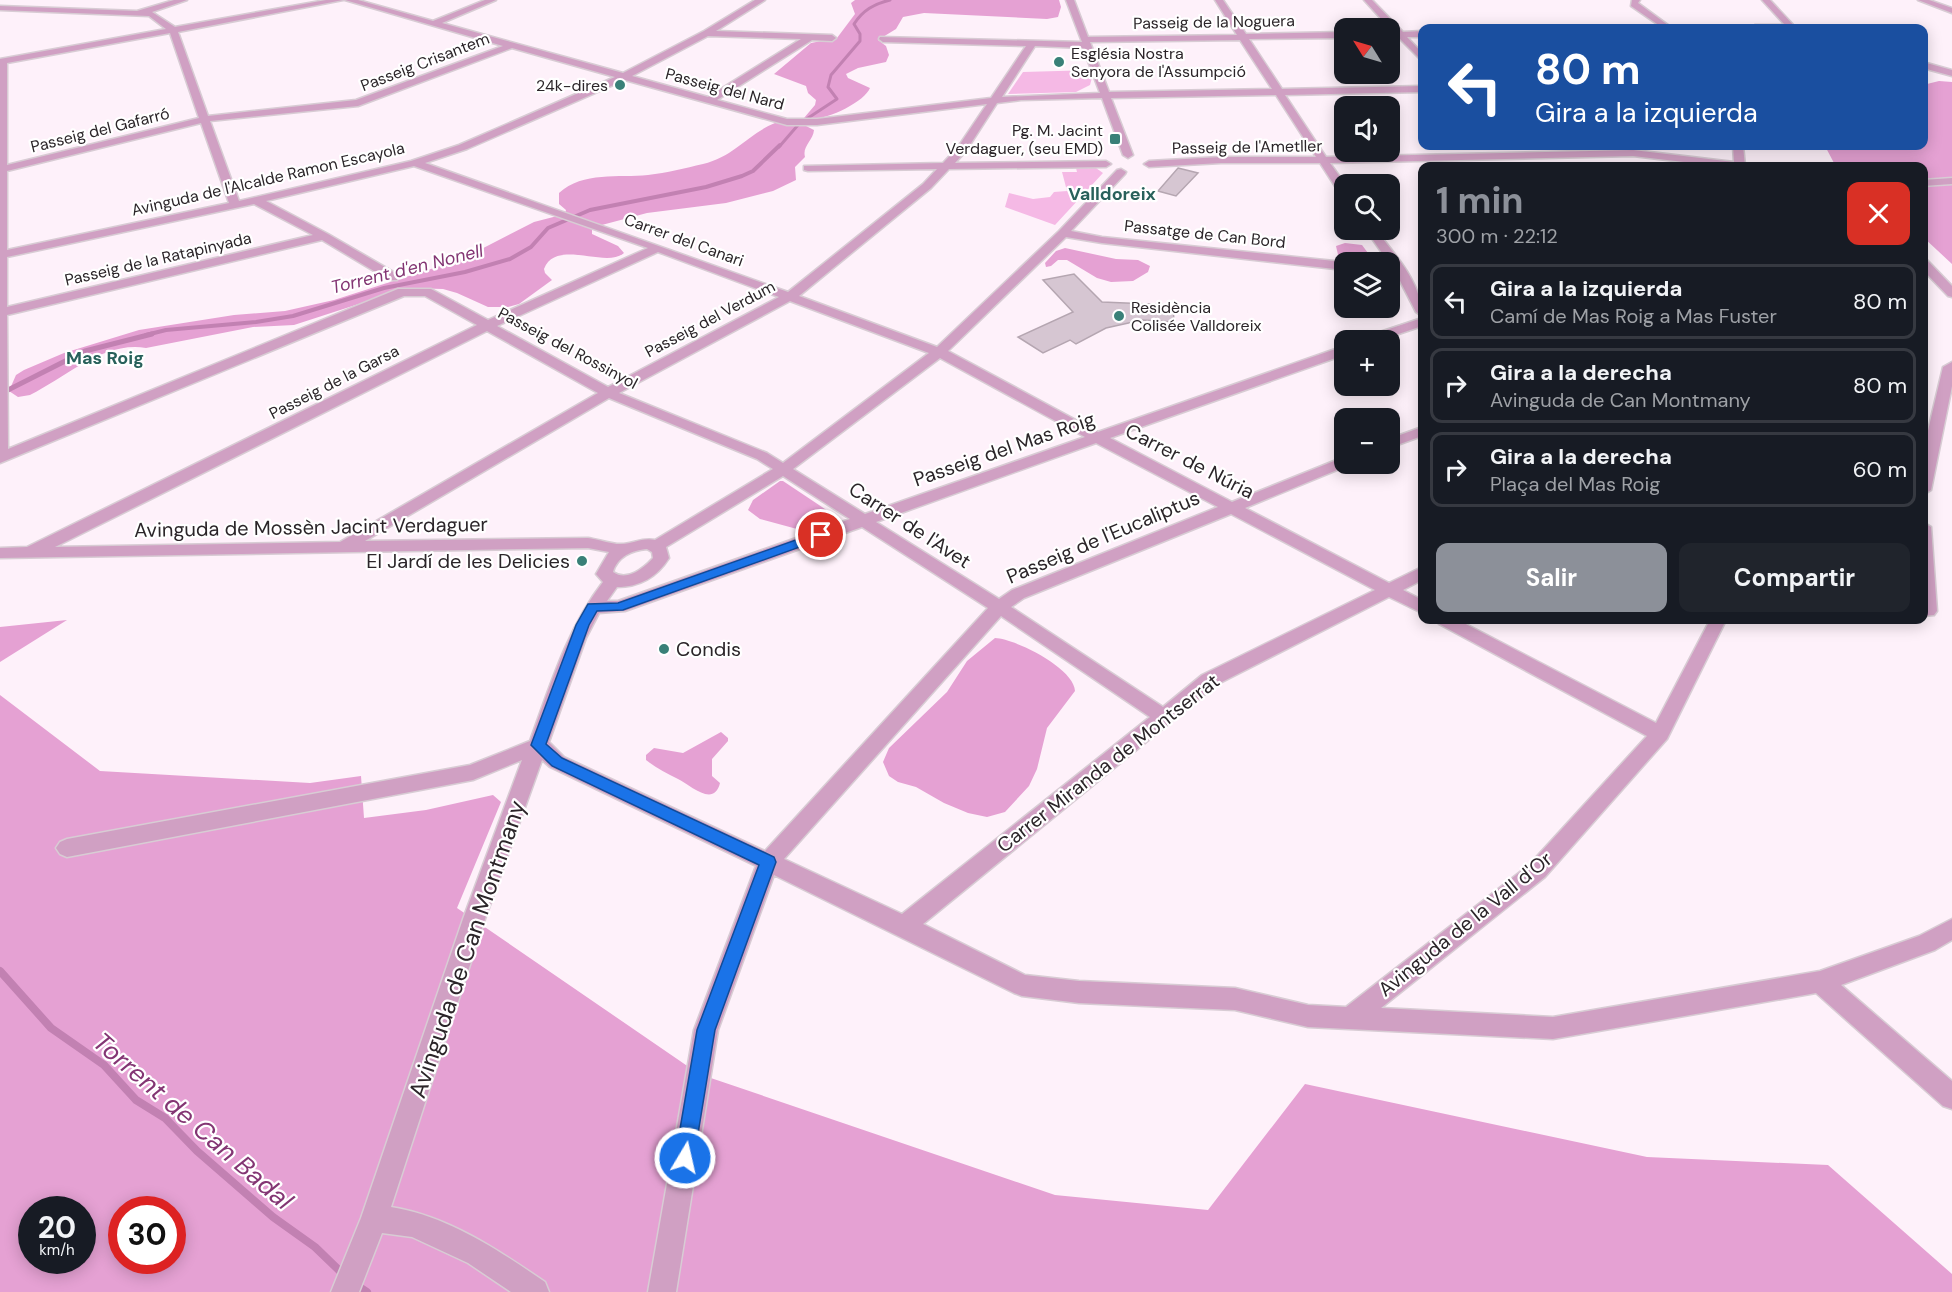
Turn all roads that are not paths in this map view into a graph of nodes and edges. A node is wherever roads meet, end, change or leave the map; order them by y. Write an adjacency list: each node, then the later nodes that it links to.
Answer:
1 (44, 0): 16 (street)
2 (183, 0): 18 (street)
3 (339, 0): 24 (street)
4 (349, 0): 21 (street, Passeig del Nard)
5 (492, 0): 21 (street)
6 (761, 0): 25 (street, Avinguda de l'Alcalde Ramon Escayola)
7 (1070, 0): 34 (street)
8 (1219, 0): 30 (street)
9 (1368, 0): 20 (street)
10 (1636, 0): 22 (street)
11 (1766, 0): 23 (street)
12 (1922, 0): 14 (street)
13 (1952, 5): 14 (street)
14 (1942, 7): 17 (street)
15 (0, 8): 16 (street)
16 (19, 9): 18 (street); 19 (street)
17 (1952, 11)
18 (138, 13): 24 (street)
19 (0, 16)
20 (1381, 18)
21 (433, 24): 36 (street, Passeig del Nard)
22 (1662, 24)
23 (1787, 24)
24 (173, 30): 38 (street); 47 (street)
25 (706, 33): 29 (street); 41 (street, Avinguda de l'Alcalde Ramon Escayola)
26 (1418, 34): 28 (street)
27 (1334, 35): 30 (street, Passeig de la Noguera)
28 (1400, 35)
29 (811, 37): 31 (street); 46 (street)
30 (1243, 37): 34 (street, Passeig de la Noguera); 43 (street)
31 (832, 38)
32 (883, 39): 35 (street, Passeig de la Noguera)
33 (1400, 40): 37 (street)
34 (1085, 43): 35 (street, Passeig de la Noguera); 44 (street)
35 (1031, 45): 45 (street, Passeig del Verdum)
36 (510, 46): 41 (street, Passeig del Nard); 47 (street, Passeig Crisantem)
37 (1418, 55)
38 (2, 61): 58 (street)
39 (1928, 66): 40 (street)
40 (1952, 73)
41 (623, 77): 46 (street, Passeig del Nard); 54 (street, Avinguda de l'Alcalde Ramon Escayola)
42 (1418, 89): 43 (street, Passeig del Nard)
43 (1279, 93): 44 (street, Passeig del Nard); 51 (street)
44 (1104, 95): 45 (street, Passeig del Nard); 49 (street)
45 (993, 100): 46 (street, Passeig del Nard); 57 (street, Passeig del Verdum)
46 (708, 101)
47 (206, 119): 58 (street, Passeig del Gafarró); 64 (street)
48 (1507, 150): 50 (street)
49 (1128, 154): 55 (street); 59 (street)
50 (1513, 156): 51 (street, Passeig de l'Ametller); 52 (street); 53 (street, Passeig de l'Ametller)
51 (1322, 160): 59 (street, Passeig de l'Ametller); 60 (street)
52 (1519, 162)
53 (1707, 162)
54 (415, 164): 63 (street, Avinguda de l'Alcalde Ramon Escayola); 67 (street, Carrer del Canari)
55 (1106, 164): 57 (street); 59 (street)
56 (808, 168): 57 (street)
57 (944, 168): 74 (street, Passeig del Verdum)
58 (1, 170): 68 (street)
59 (1137, 170): 65 (street)
60 (1334, 177)
61 (1952, 181): 62 (street)
62 (1928, 183)
63 (255, 200): 64 (street, Avinguda de l'Alcalde Ramon Escayola); 66 (street)
64 (236, 204): 68 (street, Avinguda de l'Alcalde Ramon Escayola)
65 (1063, 233): 69 (street, Passatge de Can Bord); 80 (street)
66 (324, 236): 71 (street); 76 (street, Passeig de la Ratapinyada)
67 (658, 248): 74 (street, Carrer del Canari); 78 (street, Passeig de la Garsa)
68 (1, 255): 76 (street)
69 (1334, 265)
70 (1928, 268): 73 (street)
71 (393, 277)
72 (1400, 279): 75 (street)
73 (1952, 293)
74 (791, 296): 80 (street, Carrer del Canari); 84 (street, Passeig del Verdum)
75 (1418, 306)
76 (0, 313): 83 (street)
77 (1418, 323): 79 (street)
78 (486, 326): 84 (street, Passeig del Rossinyol); 89 (street, Passeig del Rossinyol); 99 (street, Passeig de la Garsa)
79 (1399, 330)
80 (939, 352): 87 (street, Carrer de Núria); 92 (street)
81 (1334, 354): 87 (street, Passeig del Mas Roig)
82 (1951, 367): 90 (street)
83 (0, 386): 85 (street)
84 (608, 393): 92 (street, Passeig del Rossinyol); 96 (street, Passeig del Verdum)
85 (0, 416): 89 (street)
86 (1418, 433): 88 (street)
87 (1098, 438): 93 (street, Carrer de Núria); 94 (street, Passeig del Mas Roig)
88 (1400, 440)
89 (0, 457)
90 (1928, 464)
91 (1334, 466): 93 (street, Passeig de l'Eucaliptus)
92 (784, 469): 94 (street, Carrer de l'Avet); 95 (street)
93 (1232, 508): 104 (street, Carrer de Núria); 107 (street, Passeig de l'Eucaliptus)
94 (862, 520): 103 (street, Passeig del Mas Roig); 107 (street, Carrer de l'Avet)
95 (656, 546): 97 (street); 100 (street)
96 (342, 548): 97 (street, Avinguda de Mossèn Jacint Verdaguer); 99 (street, Avinguda de Mossèn Jacint Verdaguer)
97 (621, 551): 102 (street)
98 (0, 553): 99 (street, Avinguda de Mossèn Jacint Verdaguer)
99 (29, 553)
100 (654, 567): 102 (street); 103 (street)
101 (1418, 575): 104 (street, Carrer Miranda de Montserrat)
102 (613, 581): 106 (street, Avinguda de Can Montmany)
103 (676, 586): 106 (street, Passeig del Mas Roig)
104 (1388, 589): 105 (street, Carrer de Núria); 110 (street, Carrer Miranda de Montserrat)
105 (1418, 605)
106 (593, 607): 112 (street, Avinguda de Can Montmany)
107 (999, 607): 110 (street, Carrer de l'Avet); 114 (street, Passeig de l'Eucaliptus)
108 (1454, 624): 111 (street)
109 (1716, 624): 111 (street, Avinguda de la Vall d'Or)
110 (1163, 716): 115 (street, Carrer Miranda de Montserrat)
111 (1660, 734): 118 (street, Avinguda de la Vall d'Or)
112 (538, 745): 113 (street); 114 (street); 120 (street, Avinguda de Can Montmany)
113 (67, 848)
114 (768, 862): 115 (street); 123 (street)
115 (904, 926): 118 (street)
116 (1952, 929): 117 (street)
117 (1820, 982): 118 (street); 119 (street)
118 (1348, 1019)
119 (1952, 1097)
120 (374, 1218): 121 (street, Avinguda de Can Montmany); 122 (street)
121 (348, 1284)
122 (535, 1292)
123 (662, 1292)

